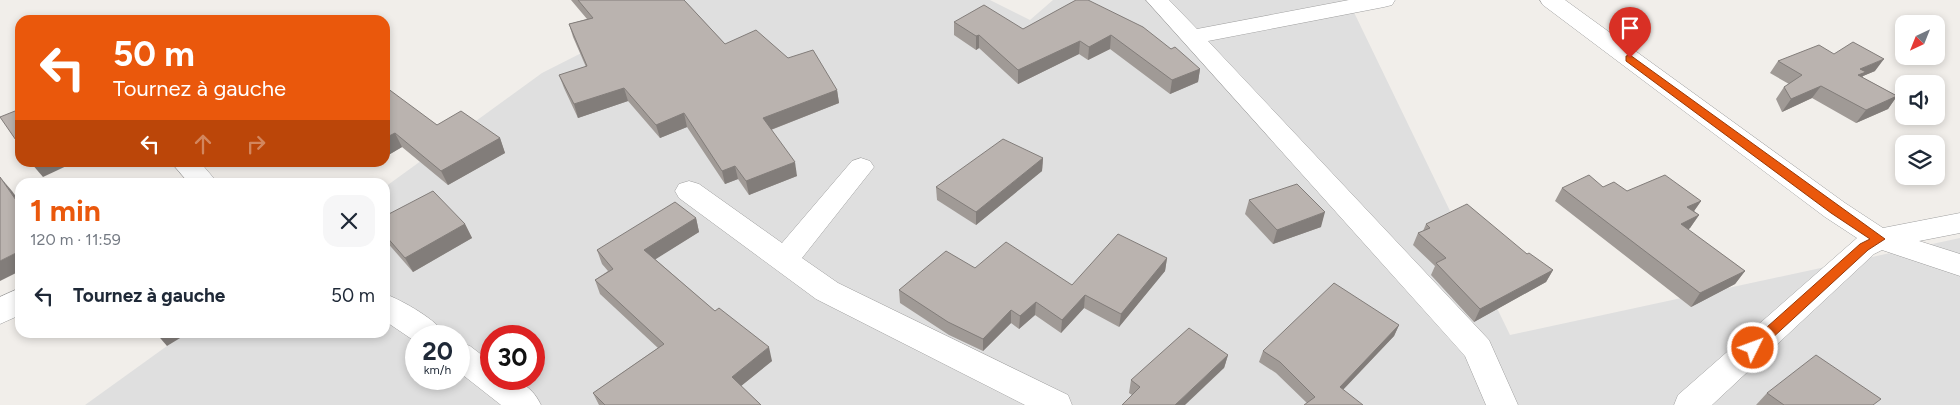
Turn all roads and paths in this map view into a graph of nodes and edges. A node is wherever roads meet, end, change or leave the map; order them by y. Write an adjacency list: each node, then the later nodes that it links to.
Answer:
1 (1157, 0): 4 (street)
2 (1384, 0): 4 (street)
3 (1551, 0): 10 (street)
4 (1191, 36): 21 (street)
5 (189, 167): 7 (street)
6 (861, 167): 11 (street)
7 (200, 178)
8 (689, 191): 11 (street)
9 (1960, 223): 10 (street)
10 (1879, 239): 12 (street); 18 (street)
11 (784, 260): 20 (street)
12 (1960, 265)
13 (15, 303): 15 (street)
14 (390, 309): 16 (street)
15 (0, 312)
16 (414, 325)
17 (470, 363): 19 (street)
18 (1698, 403)
19 (525, 405)
20 (1056, 405)
21 (1502, 405)

